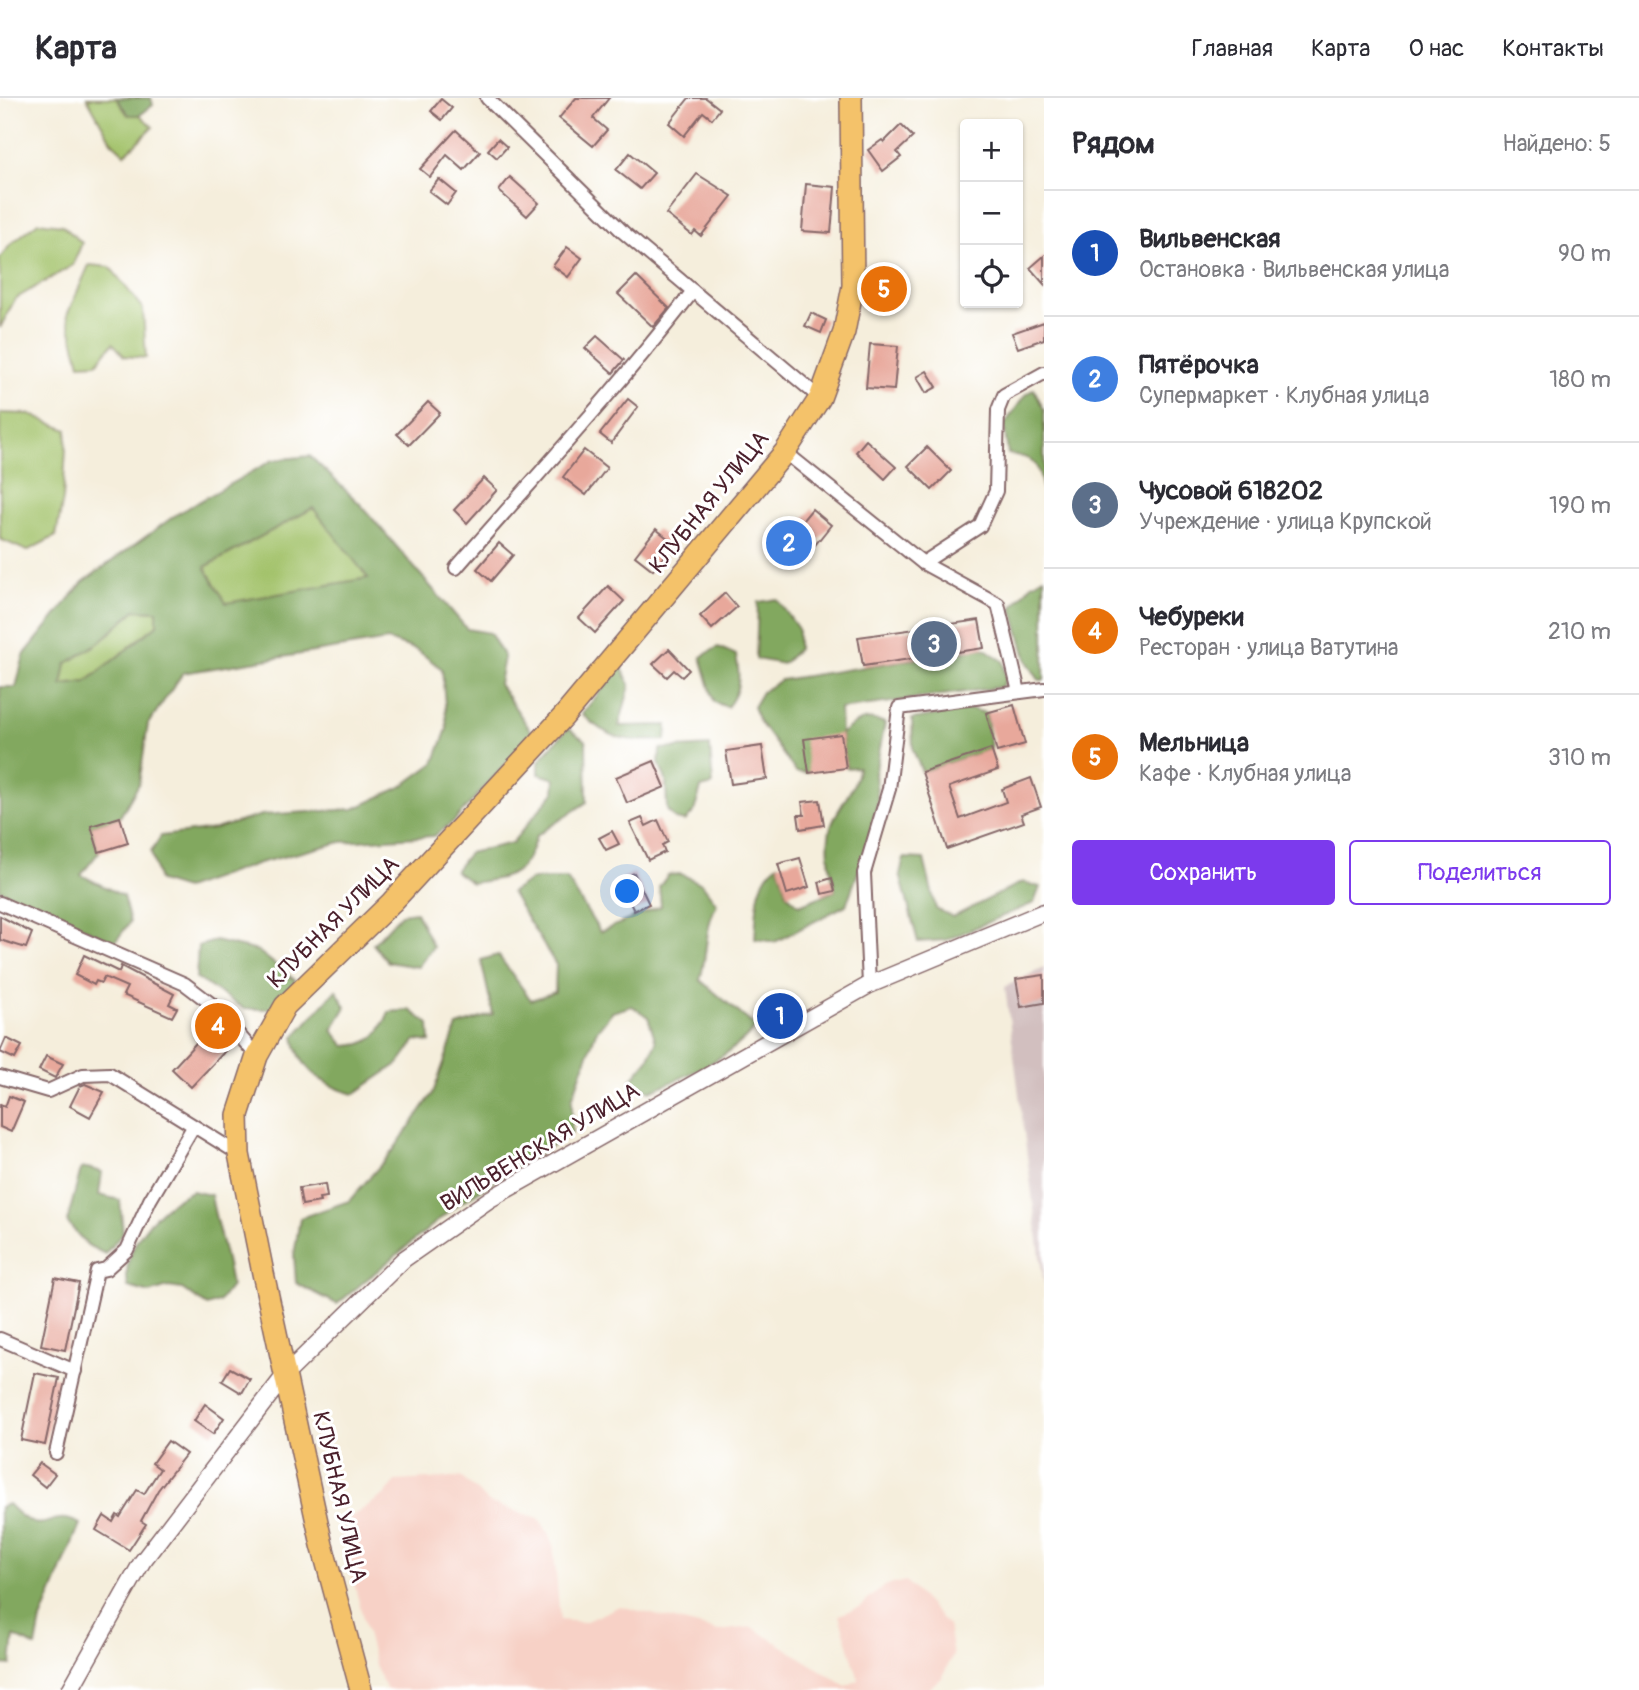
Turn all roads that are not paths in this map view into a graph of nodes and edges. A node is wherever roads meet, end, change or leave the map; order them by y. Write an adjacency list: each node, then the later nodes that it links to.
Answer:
1 (487, 98): 3 (street)
2 (851, 98): 5 (main road, КЛУБНАЯ УЛИЦА)
3 (693, 291): 5 (street); 8 (street)
4 (1044, 373): 7 (street)
5 (820, 398): 6 (main road, КЛУБНАЯ УЛИЦА)
6 (785, 452): 7 (street); 14 (main road, КЛУБНАЯ УЛИЦА)
7 (923, 563): 10 (street)
8 (456, 568)
9 (1044, 689): 10 (street)
10 (1018, 692): 13 (street)
11 (0, 903): 14 (street)
12 (1044, 912): 13 (street, ВИЛЬВЕНСКАЯ УЛИЦА)
13 (869, 985): 20 (street, ВИЛЬВЕНСКАЯ УЛИЦА)
14 (257, 1056): 17 (main road, КЛУБНАЯ УЛИЦА)
15 (0, 1077): 16 (street)
16 (193, 1127): 17 (street); 19 (street)
17 (239, 1154): 20 (main road, КЛУБНАЯ УЛИЦА)
18 (0, 1339): 19 (street)
19 (75, 1371): 21 (street)
20 (285, 1375): 22 (street, ВИЛЬВЕНСКАЯ УЛИЦА); 23 (main road, КЛУБНАЯ УЛИЦА)
21 (56, 1453)
22 (70, 1690)
23 (360, 1690)

